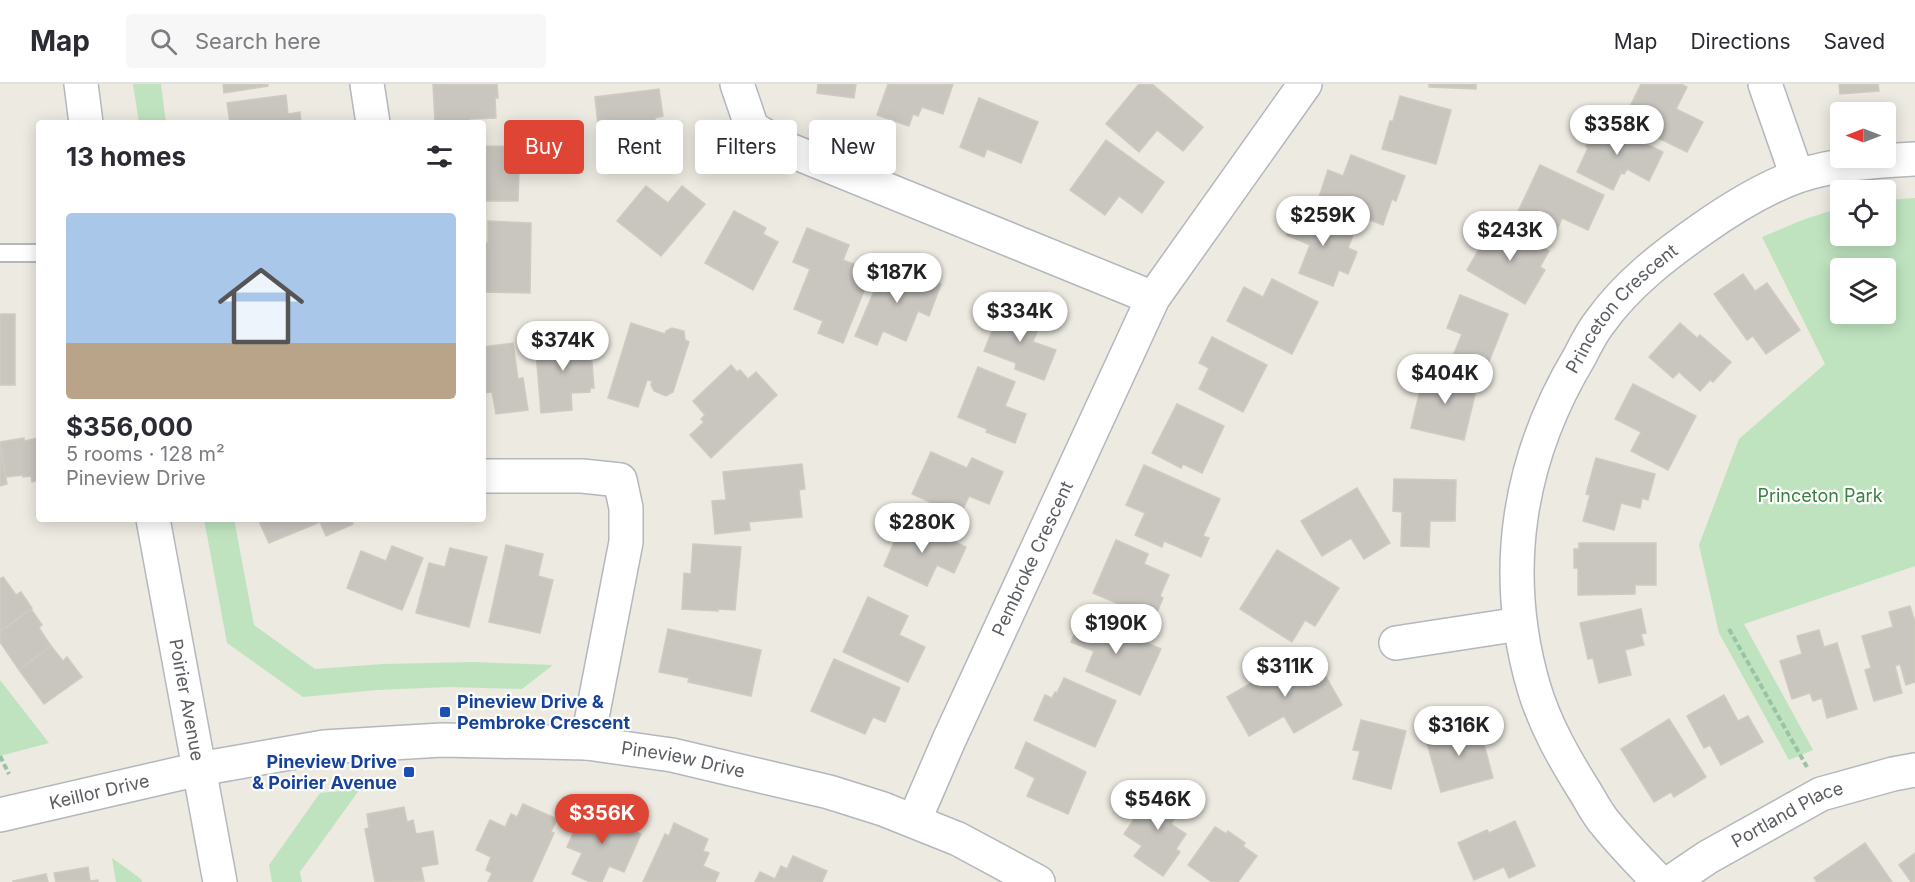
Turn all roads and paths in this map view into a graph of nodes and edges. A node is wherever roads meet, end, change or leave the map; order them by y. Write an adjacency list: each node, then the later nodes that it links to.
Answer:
1 (81, 84): 6 (street)
2 (367, 84): 7 (street)
3 (737, 84): 12 (street)
4 (1305, 84): 12 (street, Pembroke Crescent)
5 (1765, 84): 9 (street)
6 (86, 120)
7 (373, 120)
8 (1915, 159): 9 (street, Princeton Crescent)
9 (1797, 176): 15 (street, Princeton Crescent)
10 (0, 253): 11 (lane)
11 (36, 253)
12 (1153, 298): 25 (street, Pembroke Crescent)
13 (486, 476): 18 (street)
14 (154, 522): 21 (street, Poirier Avenue)
15 (1520, 624): 17 (street); 28 (street, Princeton Crescent)
16 (1729, 629): 20 (path)
17 (1396, 643)
18 (587, 743): 21 (street, Pineview Drive); 25 (street, Pineview Drive)
19 (0, 756): 23 (path)
20 (1808, 767)
21 (199, 769): 24 (street, Keillor Drive); 26 (street, Poirier Avenue)
22 (1915, 770): 29 (street, Portland Place)
23 (9, 774)
24 (0, 814)
25 (914, 821): 27 (street, Pineview Drive)
26 (220, 882)
27 (1038, 882)
28 (1659, 882)
29 (1671, 882)

